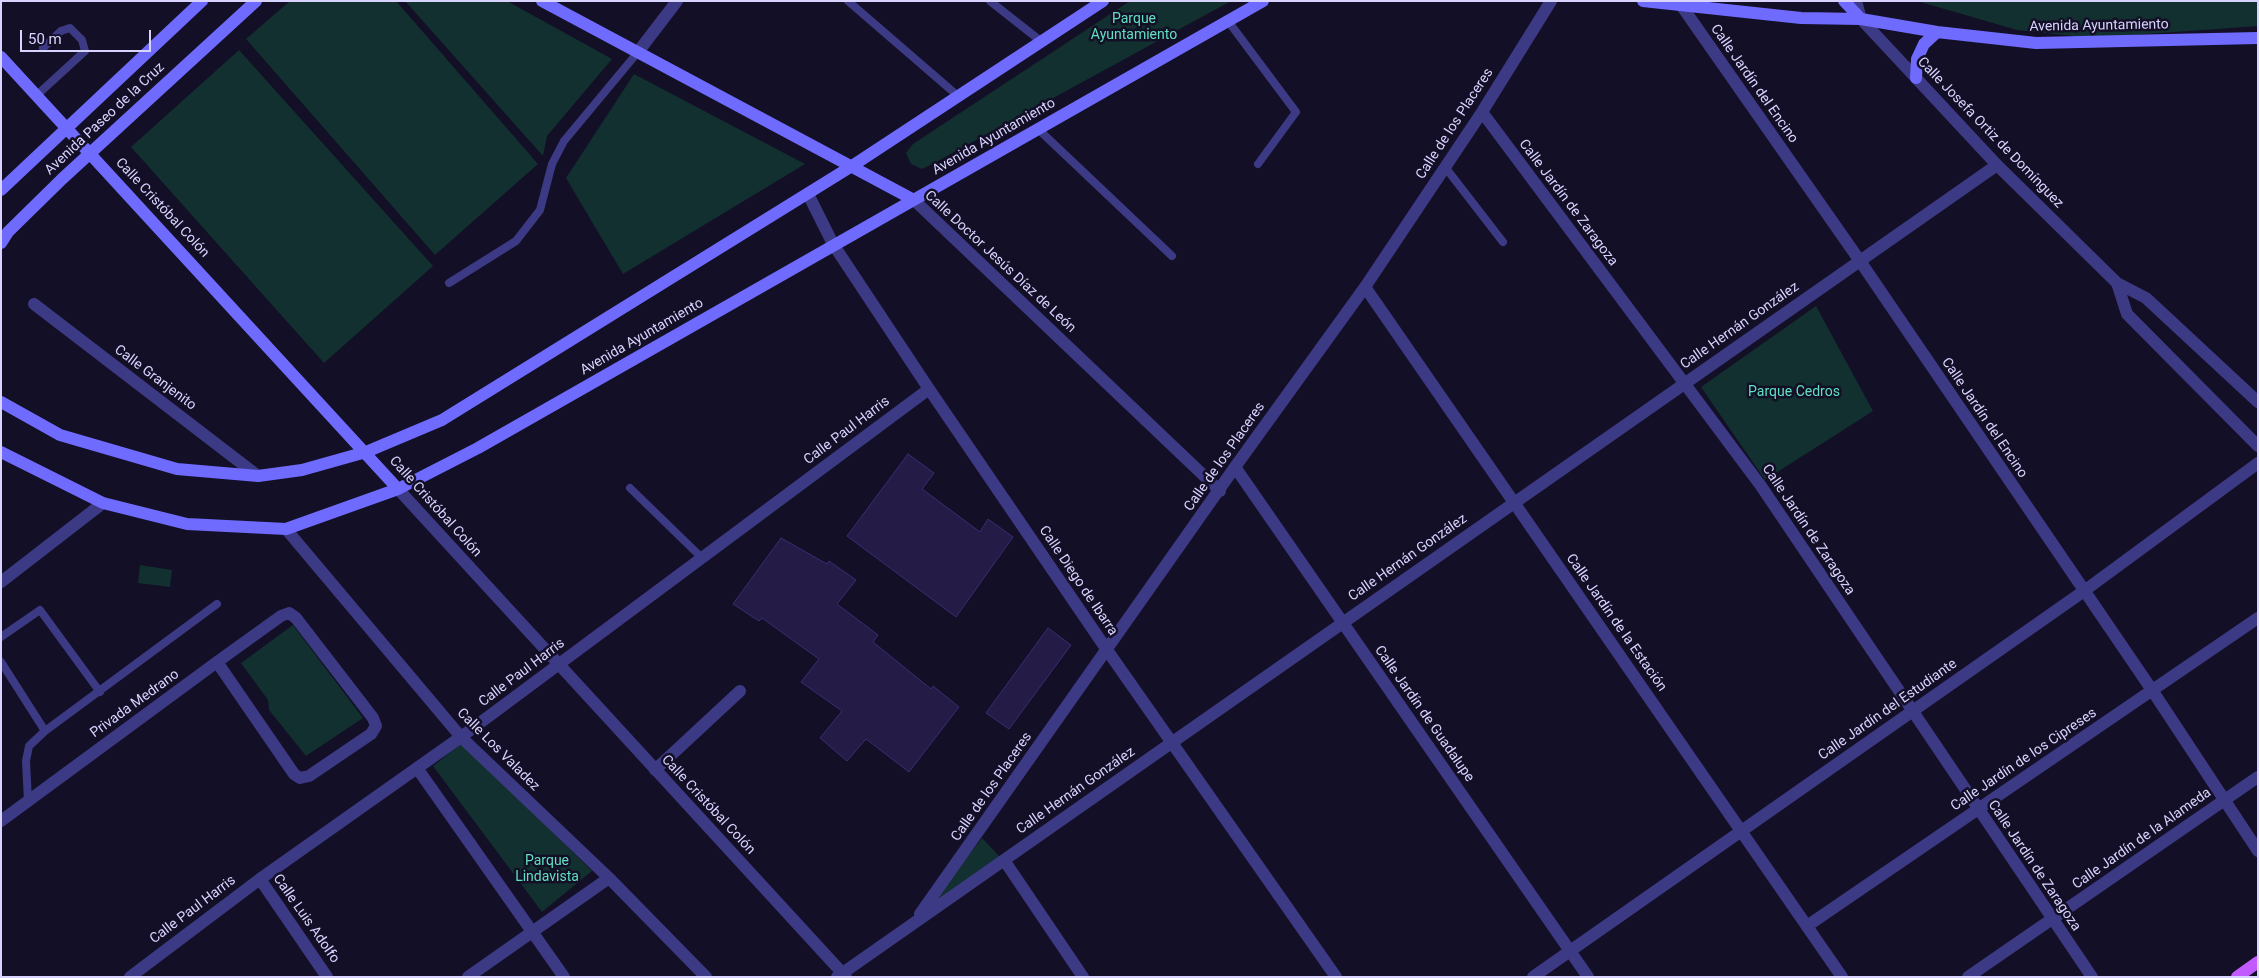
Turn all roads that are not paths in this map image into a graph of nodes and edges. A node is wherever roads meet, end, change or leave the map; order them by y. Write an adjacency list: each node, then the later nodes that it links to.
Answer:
1 (202, 1): 26 (main road, Avenida Paseo de la Cruz)
2 (256, 1): 28 (main road, Avenida Paseo de la Cruz)
3 (542, 1): 20 (main road, Calle Doctor Jesús Díaz de León)
4 (677, 1): 20 (street)
5 (848, 1): 24 (lane)
6 (990, 1): 18 (lane)
7 (1103, 1): 18 (main road)
8 (1263, 1): 15 (main road, Avenida Ayuntamiento)
9 (1551, 1): 25 (street, Calle de los Placeres)
10 (1643, 1): 13 (main road, Avenida Ayuntamiento)
11 (1844, 1): 14 (main road, Calle Josefa Ortiz de Domínguez)
12 (1856, 1): 14 (street)
13 (1681, 5): 14 (main road, Avenida Ayuntamiento); 40 (street, Calle Jardín del Encino)
14 (1861, 19): 16 (main road, Avenida Ayuntamiento); 22 (street, Calle Josefa Ortiz de Domínguez)
15 (1228, 21): 27 (main road, Avenida Ayuntamiento); 29 (lane)
16 (1937, 32): 17 (main road, Avenida Ayuntamiento); 22 (main road)
17 (2258, 38)
18 (1042, 42): 24 (main road)
19 (43, 48): 23 (lane)
20 (638, 52): 31 (main road, Calle Doctor Jesús Díaz de León); 42 (lane)
21 (1, 57): 23 (main road, Calle Cristóbal Colón)
22 (1916, 78): 30 (street, Calle Josefa Ortiz de Domínguez)
23 (37, 95): 26 (main road, Calle Cristóbal Colón)
24 (958, 96): 31 (main road)
25 (1482, 112): 32 (street, Calle de los Placeres); 45 (street, Calle Jardín de Zaragoza)
26 (66, 127): 28 (main road, Calle Cristóbal Colón); 33 (main road, Avenida Paseo de la Cruz)
27 (1038, 129): 35 (main road, Avenida Ayuntamiento); 39 (lane)
28 (90, 152): 37 (main road, Avenida Paseo de la Cruz); 51 (main road, Calle Cristóbal Colón)
29 (1258, 164)
30 (1997, 165): 40 (street, Calle Hernán González); 41 (street, Calle Josefa Ortiz de Domínguez)
31 (852, 166): 34 (main road); 35 (main road, Calle Doctor Jesús Díaz de León)
32 (1445, 168): 36 (lane); 43 (street, Calle de los Placeres)
33 (1, 190)
34 (808, 194): 38 (street, Calle Diego de Ibarra); 51 (main road)
35 (914, 200): 38 (main road, Avenida Ayuntamiento); 57 (street, Calle Doctor Jesús Díaz de León)
36 (1503, 242)
37 (1, 243)
38 (833, 244): 46 (street, Calle Diego de Ibarra); 56 (main road, Avenida Ayuntamiento)
39 (1172, 256)
40 (1860, 261): 45 (street, Calle Hernán González); 63 (street, Calle Jardín del Encino)
41 (2117, 282): 48 (street, Calle Josefa Ortiz de Domínguez); 49 (street, Calle Josefa Ortiz de Domínguez)
42 (448, 283)
43 (1365, 287): 53 (street, Calle de los Placeres); 58 (street, Calle Jardín de la Estación)
44 (34, 304): 54 (street, Calle Granjenito)
45 (1685, 383): 58 (street, Calle Hernán González); 75 (street, Calle Jardín de Zaragoza)
46 (929, 389): 61 (street, Calle Paul Harris); 68 (street, Calle Diego de Ibarra)
47 (1, 402): 54 (main road)
48 (2258, 402)
49 (2258, 446)
50 (1, 452): 59 (main road, Avenida Ayuntamiento)
51 (366, 452): 54 (main road); 56 (main road, Calle Cristóbal Colón)
52 (2258, 463): 63 (street, Calle Jardín del Estudiante)
53 (1235, 468): 57 (street, Calle de los Placeres); 66 (street, Calle Jardín de Guadalupe)
54 (258, 476)
55 (630, 488): 61 (lane)
56 (398, 489): 60 (main road, Avenida Ayuntamiento); 71 (street, Calle Cristóbal Colón)
57 (1220, 491): 68 (street, Calle de los Placeres)
58 (1513, 502): 66 (street, Calle Hernán González); 86 (street, Calle Jardín de la Estación)
59 (103, 503): 60 (main road, Avenida Ayuntamiento); 62 (street)
60 (286, 529): 77 (street, Calle Los Valadez)
61 (701, 558): 71 (street, Calle Paul Harris)
62 (1, 582)
63 (2084, 591): 72 (street, Calle Jardín del Encino); 75 (street, Calle Jardín del Estudiante)
64 (217, 604): 74 (lane)
65 (2258, 618): 72 (street, Calle Jardín de los Cipreses)
66 (1342, 623): 78 (street, Calle Hernán González); 95 (street, Calle Jardín de Guadalupe)
67 (1, 637): 74 (lane)
68 (1107, 650): 78 (street, Calle Diego de Ibarra); 92 (street, Calle de los Placeres)
69 (1, 662): 76 (lane)
70 (217, 662): 70 (street, Privada Medrano); 82 (street, Privada Medrano)
71 (559, 664): 77 (street, Calle Paul Harris); 80 (street, Calle Cristóbal Colón)
72 (2152, 690): 83 (street, Calle Jardín del Encino); 84 (street, Calle Jardín de los Cipreses)
73 (740, 691): 80 (street)
74 (100, 692): 76 (lane)
75 (1912, 712): 84 (street, Calle Jardín de Zaragoza); 86 (street, Calle Jardín del Estudiante)
76 (45, 731): 82 (lane)
77 (461, 737): 79 (street, Calle Paul Harris); 89 (street, Calle Los Valadez)
78 (1171, 742): 88 (street, Calle Hernán González); 104 (street, Calle Diego de Ibarra)
79 (417, 768): 90 (street, Calle Paul Harris); 94 (street)
80 (655, 770): 97 (street, Calle Cristóbal Colón)
81 (2258, 777): 83 (street, Calle Jardín de la Alameda)
82 (28, 801): 85 (street, Privada Medrano)
83 (2223, 801): 87 (street, Calle Jardín del Encino); 91 (street, Calle Jardín de la Alameda)
84 (1978, 809): 91 (street, Calle Jardín de Zaragoza); 93 (street, Calle Jardín de los Cipreses)
85 (1, 821)
86 (1741, 831): 93 (street, Calle Jardín de la Estación); 95 (street, Calle Jardín del Estudiante)
87 (2258, 851)
88 (1004, 860): 92 (street, Calle Hernán González); 103 (street)
89 (609, 878): 94 (street); 102 (street, Calle Los Valadez)
90 (260, 879): 98 (street, Calle Paul Harris); 99 (street, Calle Luis Adolfo)
91 (2052, 919): 108 (street, Calle Jardín de la Alameda); 109 (street, Calle Jardín de Zaragoza)
92 (914, 923): 97 (street, Calle Hernán González)
93 (1807, 926): 107 (street, Calle Jardín de la Estación)
94 (533, 932): 100 (street); 101 (street)
95 (1570, 951): 105 (street, Calle Jardín del Estudiante); 106 (street, Calle Jardín de Guadalupe)
96 (2258, 962): 110 (main road)
97 (842, 975)
98 (130, 977)
99 (327, 977)
100 (468, 977)
101 (564, 977)
102 (706, 977)
103 (1083, 977)
104 (1336, 977)
105 (1533, 977)
106 (1588, 977)
107 (1842, 977)
108 (1968, 977)
109 (2092, 977)
110 (2237, 977)

